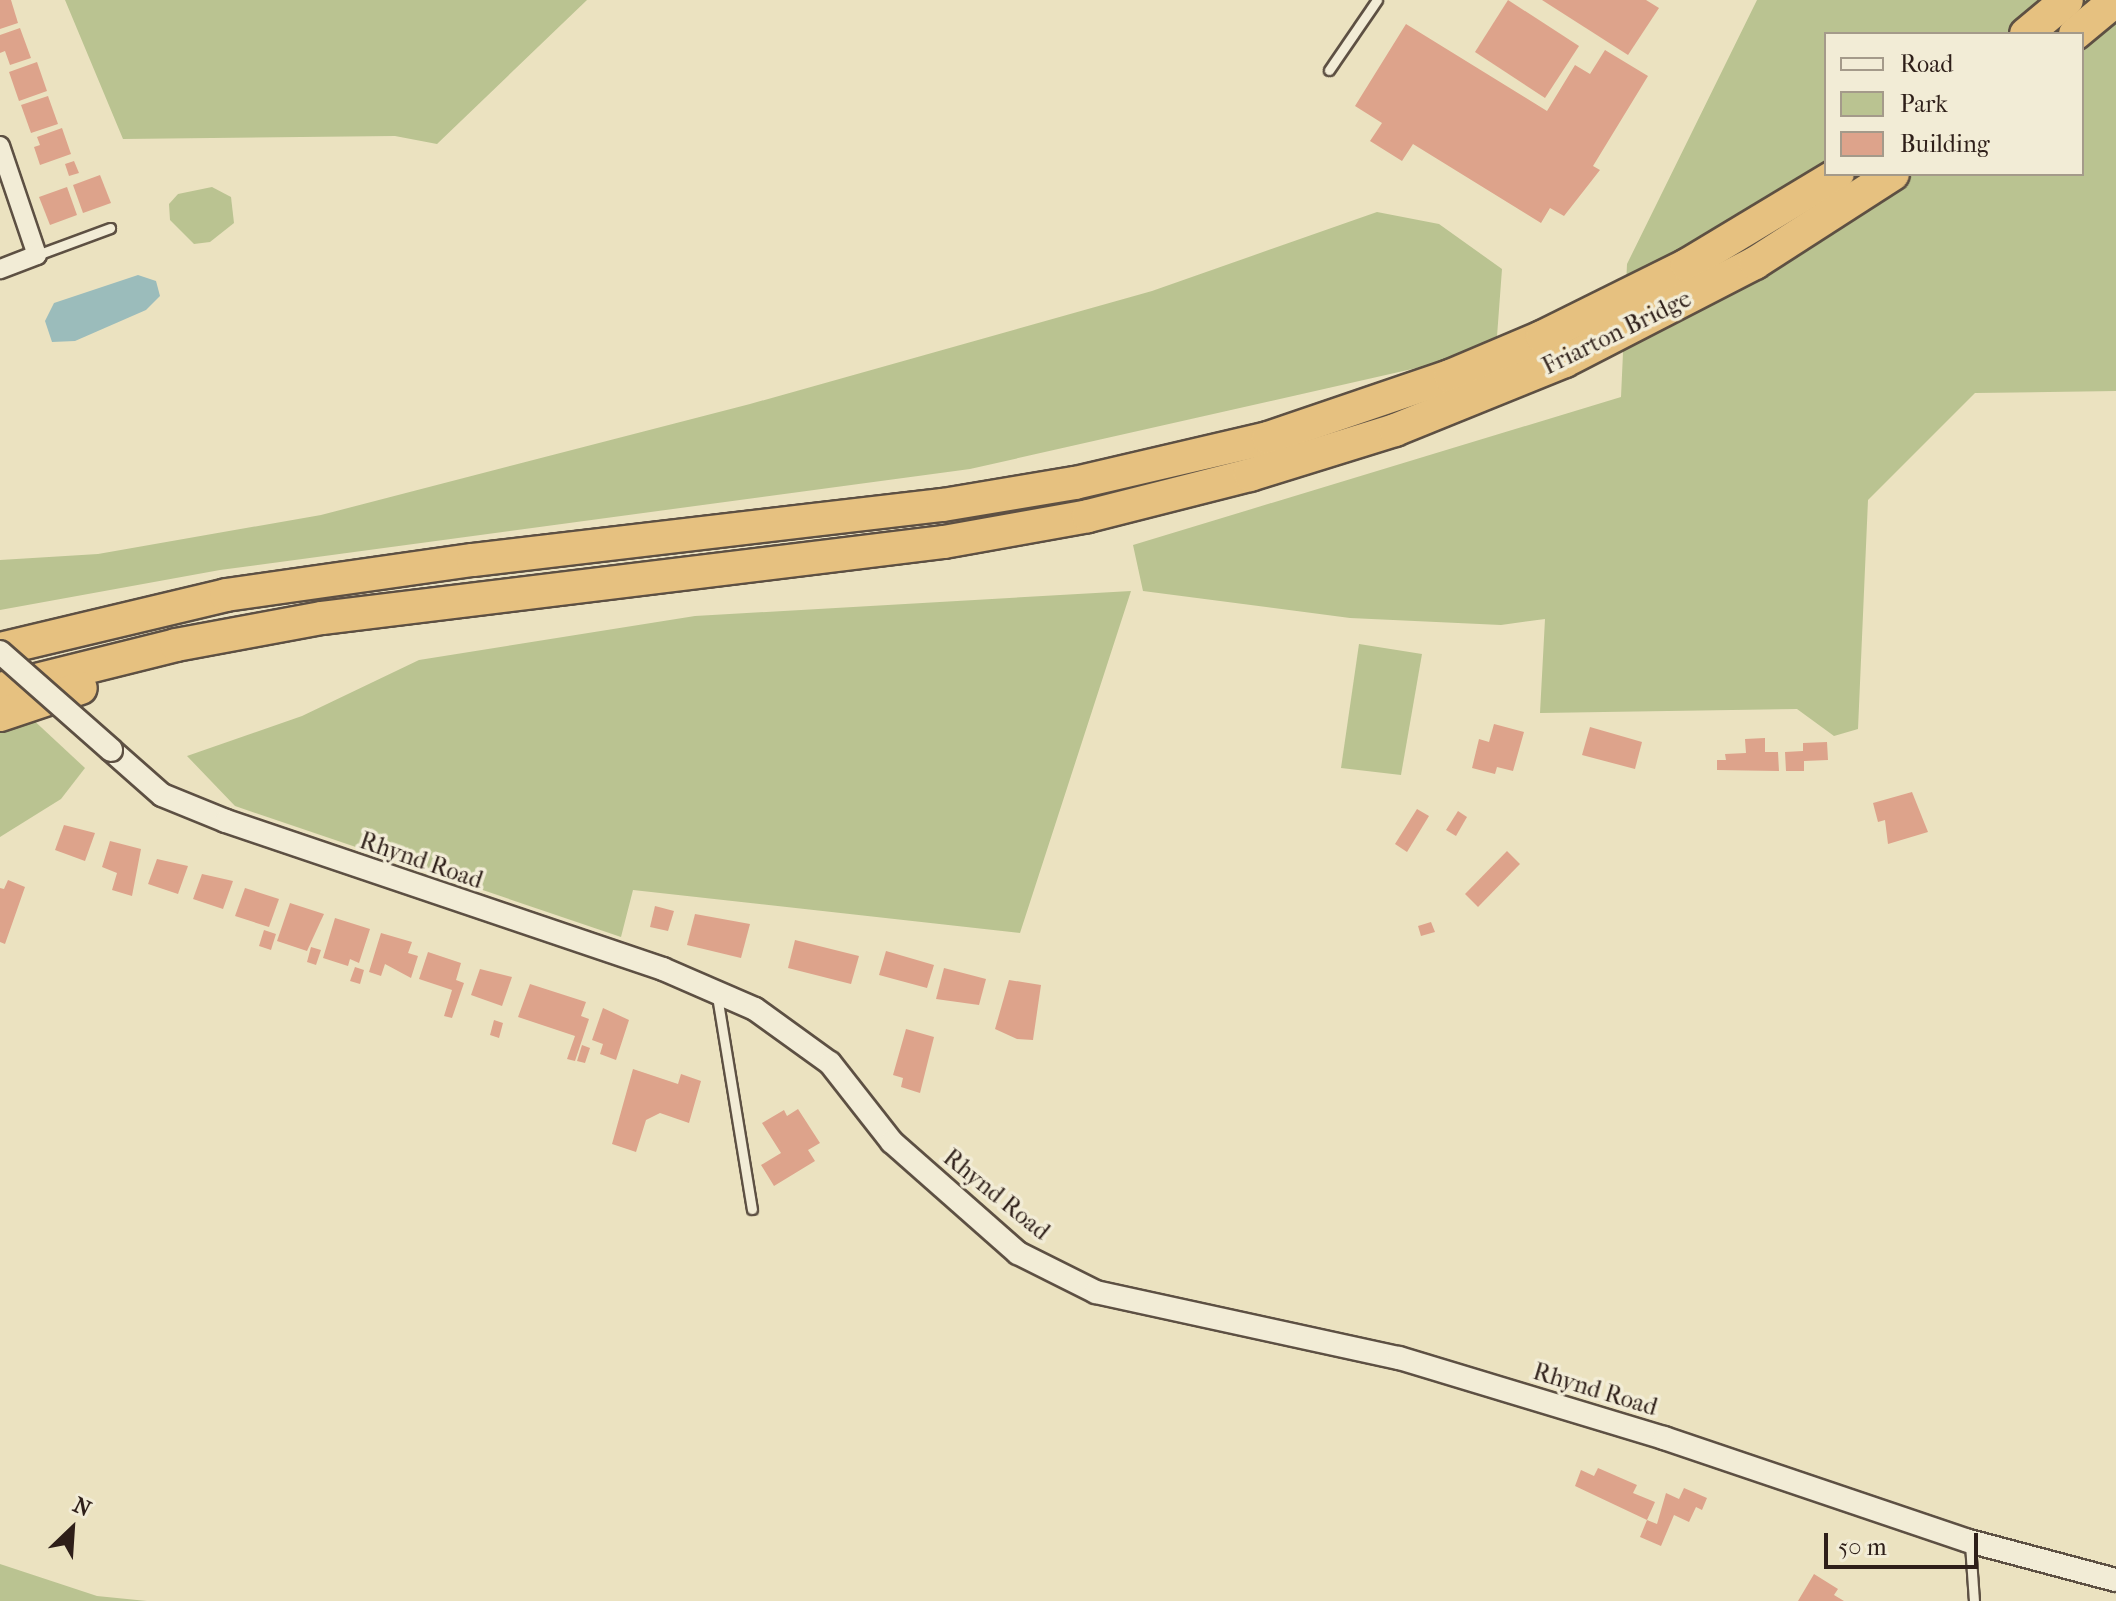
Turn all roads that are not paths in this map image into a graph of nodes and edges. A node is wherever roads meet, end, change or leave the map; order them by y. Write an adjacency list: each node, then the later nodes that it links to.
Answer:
1 (1377, 0): 6 (lane)
2 (2067, 0): 4 (highway)
3 (2116, 0): 5 (highway)
4 (2028, 32)
5 (2077, 32)
6 (1329, 70)
7 (0, 146): 11 (street)
8 (1835, 176): 14 (highway, Friarton Bridge)
9 (1890, 176): 13 (highway, Friarton Bridge)
10 (110, 228): 11 (lane)
11 (37, 255): 12 (street)
12 (0, 269)
13 (322, 618): 15 (highway); 16 (highway)
14 (0, 651): 17 (street, Rhynd Road, bridge)
15 (0, 689)
16 (0, 715)
17 (716, 989): 18 (lane); 19 (street, Rhynd Road)
18 (752, 1209)
19 (1969, 1541): 20 (street, Rhynd Road); 21 (lane)
20 (2116, 1580)
21 (1974, 1601)

